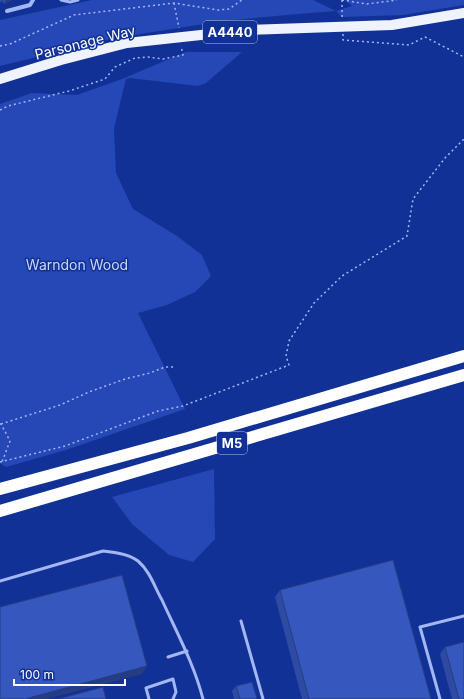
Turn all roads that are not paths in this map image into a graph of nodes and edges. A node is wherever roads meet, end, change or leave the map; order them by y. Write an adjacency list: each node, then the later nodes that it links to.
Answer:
1 (33, 0): 4 (street)
2 (61, 0): 3 (lane)
3 (78, 0)
4 (7, 11)
5 (464, 13): 6 (main road, Parsonage Way / A4440)
6 (0, 80)
7 (464, 356): 9 (highway, M5)
8 (464, 375): 10 (highway, M5)
9 (0, 489)
10 (0, 511)
11 (0, 581): 14 (lane)
12 (464, 616): 20 (lane)
13 (241, 621): 19 (lane)
14 (186, 651): 15 (lane); 18 (lane)
15 (168, 656)
16 (149, 699): 17 (lane)
17 (173, 699)
18 (203, 699)
19 (263, 699)
20 (440, 699)

